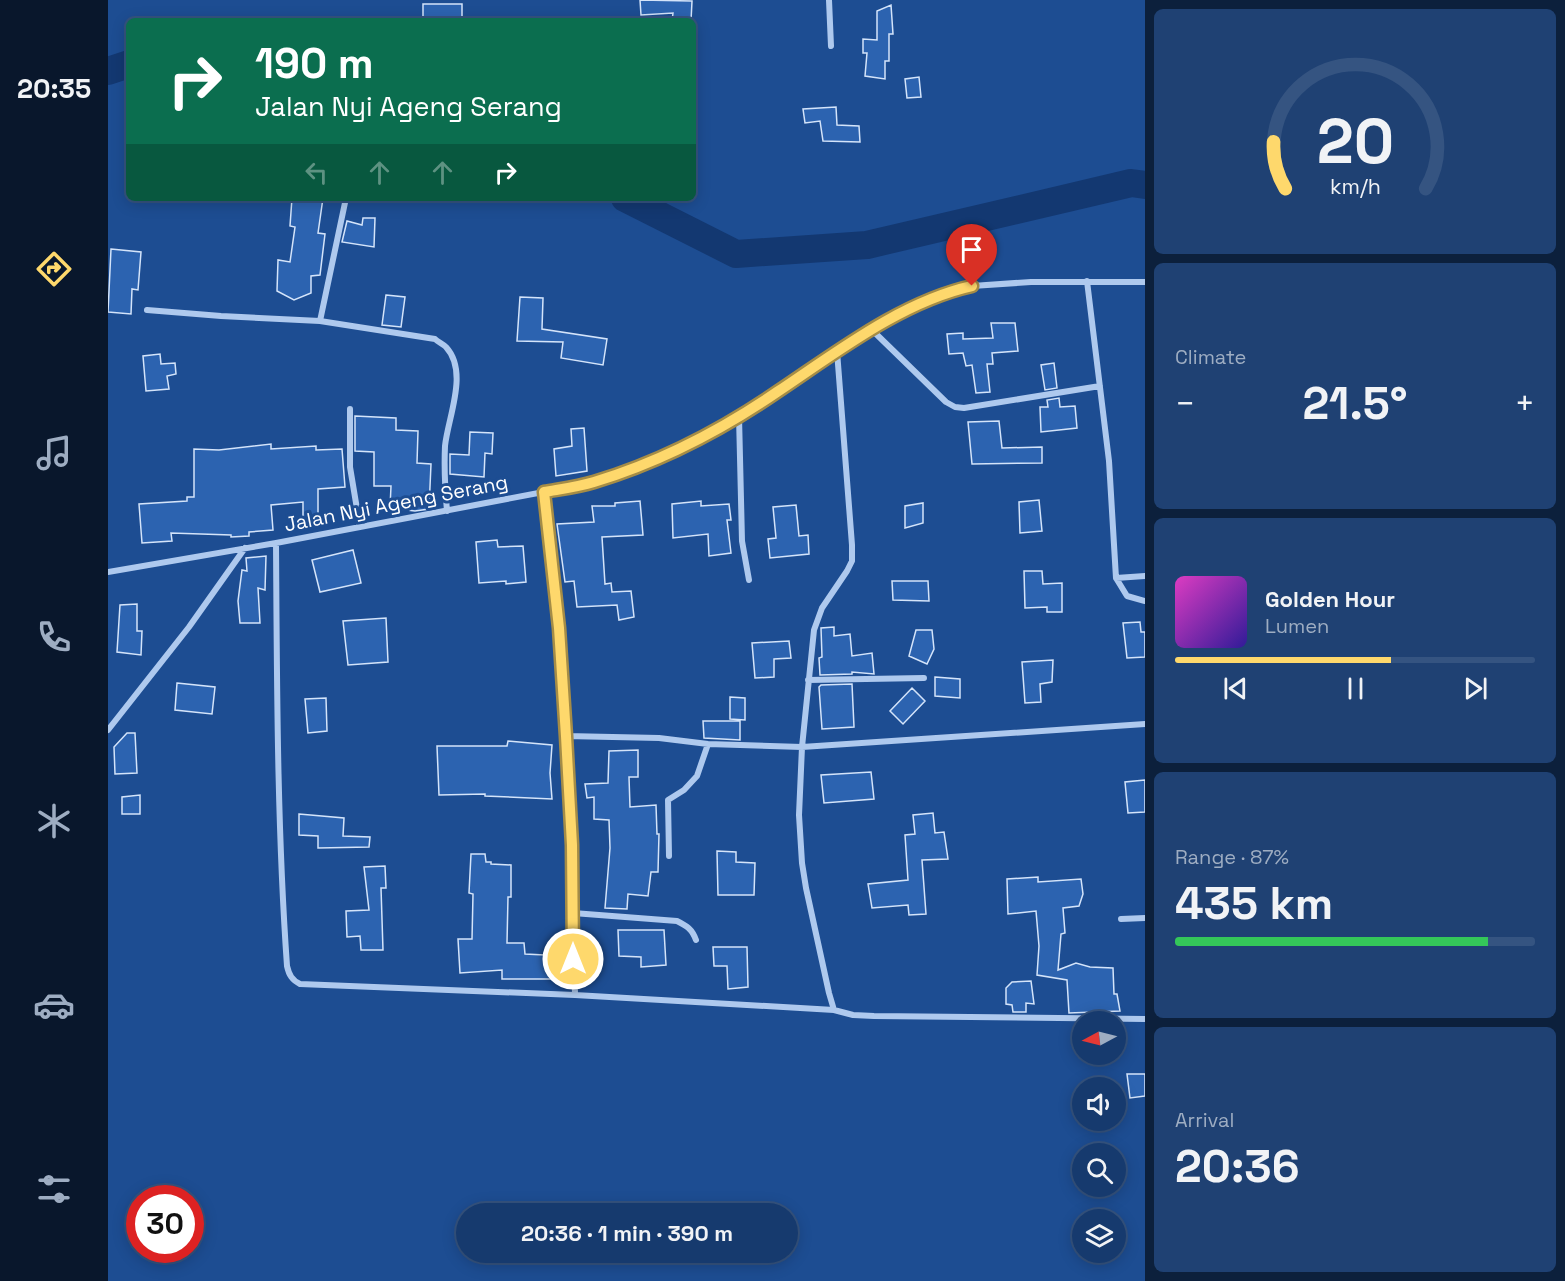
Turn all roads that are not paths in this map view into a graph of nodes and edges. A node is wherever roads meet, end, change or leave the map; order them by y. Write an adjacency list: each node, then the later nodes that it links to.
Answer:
1 (829, 0): 2 (street)
2 (831, 46)
3 (345, 201): 7 (street)
4 (1087, 281): 5 (street, Jalan Nyi Ageng Serang); 8 (street, Jalan Nyi Ageng Serang); 10 (street)
5 (1145, 282)
6 (147, 310): 7 (street)
7 (320, 321): 14 (street)
8 (872, 330): 9 (street, Jalan Nyi Ageng Serang); 10 (street)
9 (837, 351): 12 (street, Jalan Nyi Ageng Serang); 24 (street)
10 (1100, 386): 20 (street)
11 (350, 409): 15 (street)
12 (739, 416): 13 (street, Jalan Nyi Ageng Serang); 21 (street)
13 (544, 492): 14 (street, Jalan Nyi Ageng Serang); 27 (street)
14 (447, 511): 15 (street, Jalan Nyi Ageng Serang)
15 (360, 527): 16 (street, Jalan Nyi Ageng Serang)
16 (276, 543): 17 (street, Jalan Nyi Ageng Serang); 35 (street)
17 (245, 548): 18 (street, Jalan Nyi Ageng Serang); 26 (street)
18 (108, 572)
19 (1145, 576): 20 (street)
20 (1116, 578): 22 (street)
21 (749, 580)
22 (1145, 601)
23 (924, 678): 24 (street)
24 (808, 680): 29 (street)
25 (1145, 724): 29 (street)
26 (108, 730)
27 (566, 736): 28 (street); 31 (street)
28 (708, 744): 29 (street); 30 (street)
29 (802, 747): 36 (street)
30 (669, 855)
31 (573, 913): 34 (street); 35 (street)
32 (1145, 918): 33 (street)
33 (1121, 919)
34 (696, 940)
35 (574, 995): 36 (street)
36 (834, 1010): 37 (street)
37 (1145, 1019)

